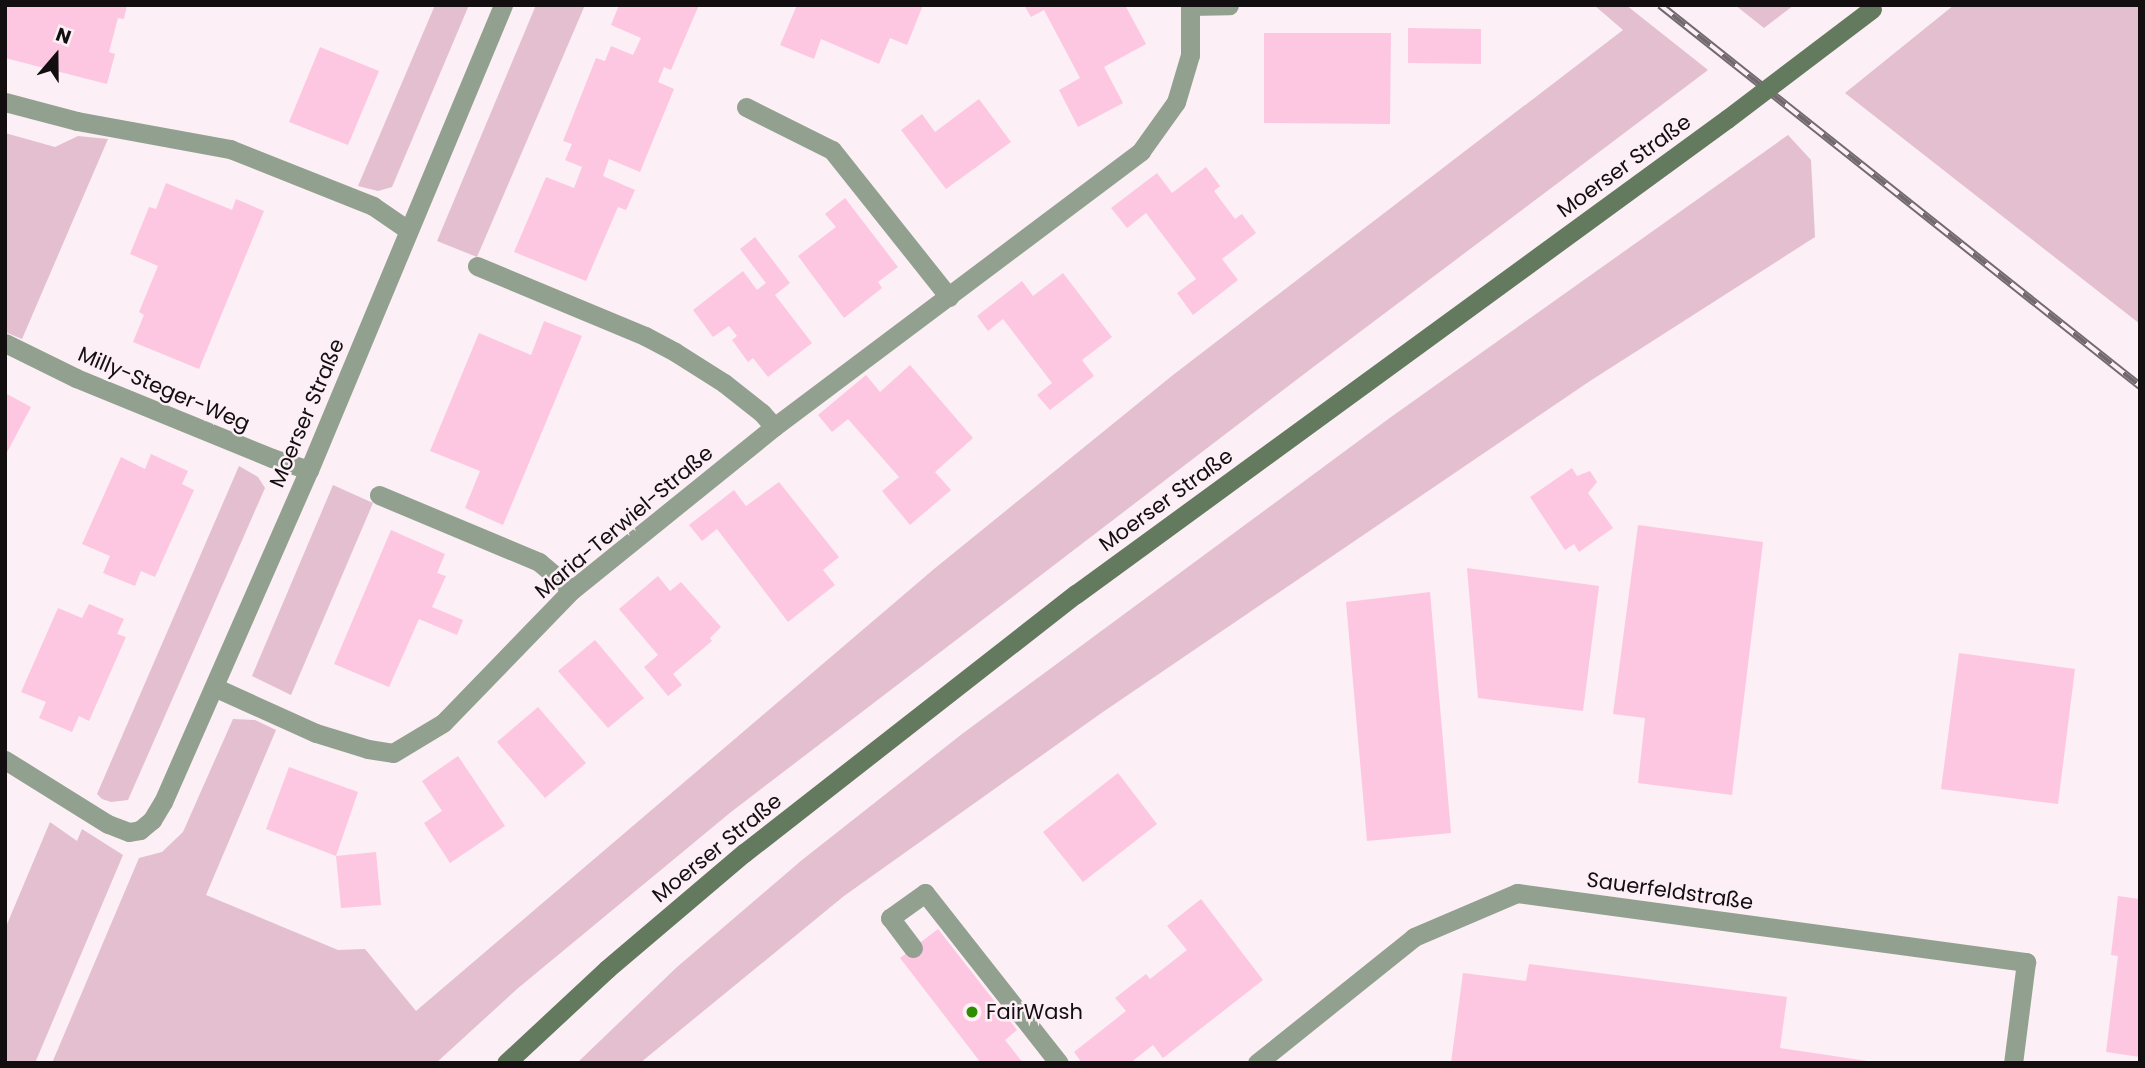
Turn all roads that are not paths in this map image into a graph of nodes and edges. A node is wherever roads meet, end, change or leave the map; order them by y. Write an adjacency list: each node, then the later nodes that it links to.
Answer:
1 (503, 5): 7 (street, Moerser Straße)
2 (1230, 5): 3 (street)
3 (1190, 6): 9 (street, Maria-Terwiel-Straße)
4 (1875, 7): 18 (main road, Moerser Straße, bridge)
5 (5, 102): 7 (street)
6 (746, 107): 9 (street)
7 (408, 230): 12 (street, Moerser Straße)
8 (477, 266): 11 (street)
9 (948, 297): 11 (street, Maria-Terwiel-Straße)
10 (5, 343): 12 (street, Milly-Steger-Weg)
11 (774, 427): 14 (street, Maria-Terwiel-Straße)
12 (309, 470): 15 (street, Moerser Straße)
13 (379, 495): 14 (street)
14 (572, 590): 15 (street, Maria-Terwiel-Straße)
15 (214, 687): 16 (street, Moerser Straße)
16 (5, 760)
17 (913, 948): 19 (street)
18 (506, 1063)
19 (1059, 1063)
20 (1257, 1063): 21 (street, Sauerfeldstraße)
21 (2013, 1063)

